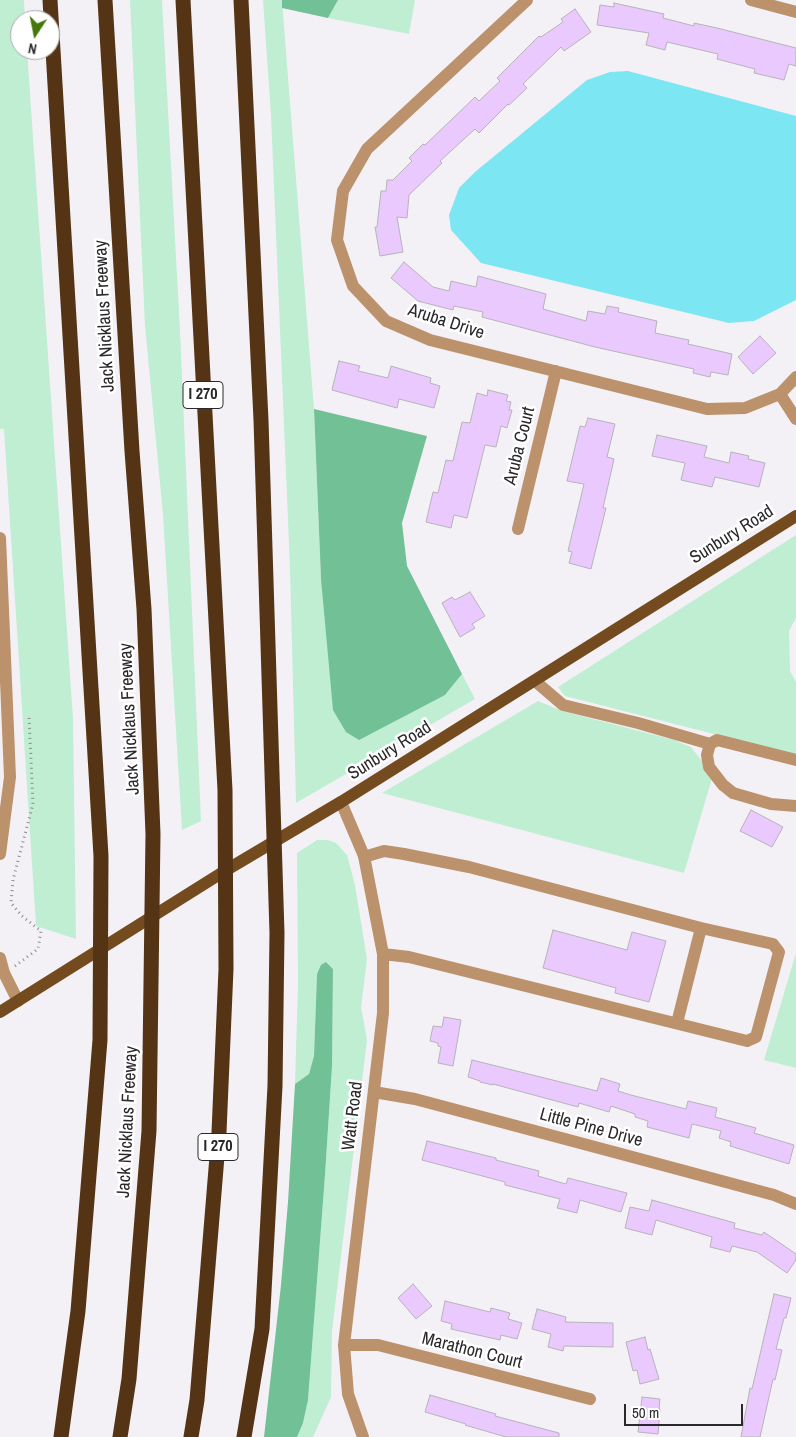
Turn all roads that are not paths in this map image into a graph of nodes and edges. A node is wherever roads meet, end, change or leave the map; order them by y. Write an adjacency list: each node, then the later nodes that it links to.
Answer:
1 (50, 0): 34 (highway)
2 (105, 0): 35 (highway, Jack Nicklaus Freeway)
3 (183, 0): 36 (highway, I 270)
4 (241, 0): 37 (highway)
5 (527, 0): 8 (street, Aruba Drive)
6 (751, 0): 7 (street)
7 (796, 12)
8 (556, 371): 10 (street, Aruba Drive); 13 (street, Aruba Court)
9 (796, 377): 10 (street)
10 (780, 394): 11 (street)
11 (796, 419)
12 (796, 516): 15 (main road, Sunbury Road)
13 (518, 529)
14 (0, 538): 16 (street)
15 (534, 681): 17 (street); 20 (main road, Sunbury Road)
16 (4, 733): 19 (street)
17 (710, 744): 18 (street); 21 (street)
18 (796, 760)
19 (4, 801): 22 (street)
20 (341, 802): 23 (street, Watt Road); 27 (main road, Sunbury Road)
21 (796, 806)
22 (0, 854)
23 (364, 857): 24 (street); 25 (street, Watt Road)
24 (701, 928): 29 (street); 29 (street)
25 (383, 954): 29 (street); 30 (street, Watt Road)
26 (0, 958): 27 (street)
27 (18, 1001): 28 (main road, Sunbury Road)
28 (0, 1012)
29 (676, 1022)
30 (374, 1092): 31 (street, Little Pine Drive); 32 (street, Watt Road)
31 (796, 1204)
32 (344, 1345): 33 (street, Marathon Court); 38 (street, Watt Road)
33 (590, 1399)
34 (61, 1437)
35 (120, 1437)
36 (191, 1437)
37 (244, 1437)
38 (363, 1437)

